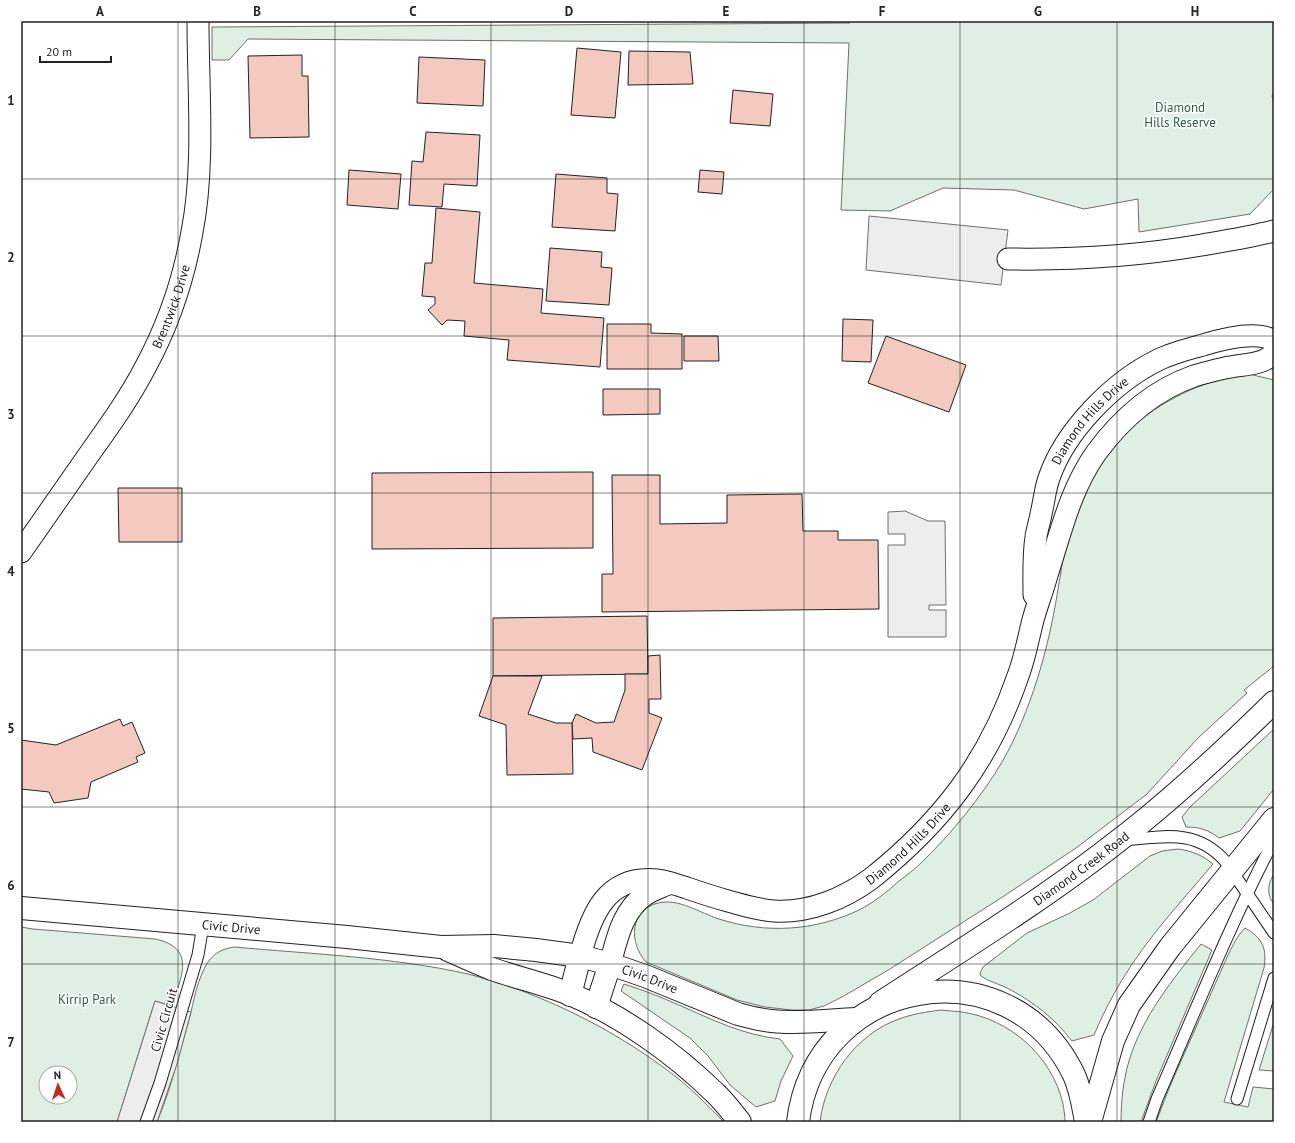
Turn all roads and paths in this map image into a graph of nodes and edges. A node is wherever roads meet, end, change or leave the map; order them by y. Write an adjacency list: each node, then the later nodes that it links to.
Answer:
1 (198, 21): 6 (street, Brentwick Drive)
2 (1274, 231): 3 (street)
3 (1008, 258)
4 (1274, 341): 7 (street, Diamond Hills Drive)
5 (1274, 352): 7 (street, Diamond Hills Drive)
6 (21, 552)
7 (1033, 619): 13 (street, Diamond Hills Drive)
8 (1274, 702): 11 (main road, Diamond Creek Road)
9 (1274, 819): 12 (main road)
10 (1274, 840): 14 (lane)
11 (1119, 841): 12 (lane); 24 (main road, Diamond Creek Road)
12 (1232, 871): 14 (lane); 30 (main road)
13 (671, 883): 19 (street, Diamond Hills Drive); 20 (street)
14 (1246, 894): 17 (lane); 31 (lane)
15 (21, 908): 16 (main road, Civic Drive)
16 (203, 925): 18 (main road, Civic Drive); 26 (lane, Civic Circuit)
17 (1274, 933)
18 (441, 947): 19 (main road, Civic Drive); 22 (main road, Civic Drive)
19 (580, 956): 20 (main road, Civic Drive); 22 (main road, Diamond Hills Drive)
20 (610, 964): 23 (main road); 24 (main road, Civic Drive)
21 (1274, 978): 25 (lane)
22 (570, 995): 23 (main road, Civic Drive)
23 (596, 1007): 27 (main road, Civic Drive)
24 (863, 1015): 28 (main road); 29 (main road)
25 (1237, 1099)
26 (146, 1122)
27 (740, 1122)
28 (798, 1122)
29 (1086, 1122)
30 (1090, 1122)
31 (1149, 1122)

